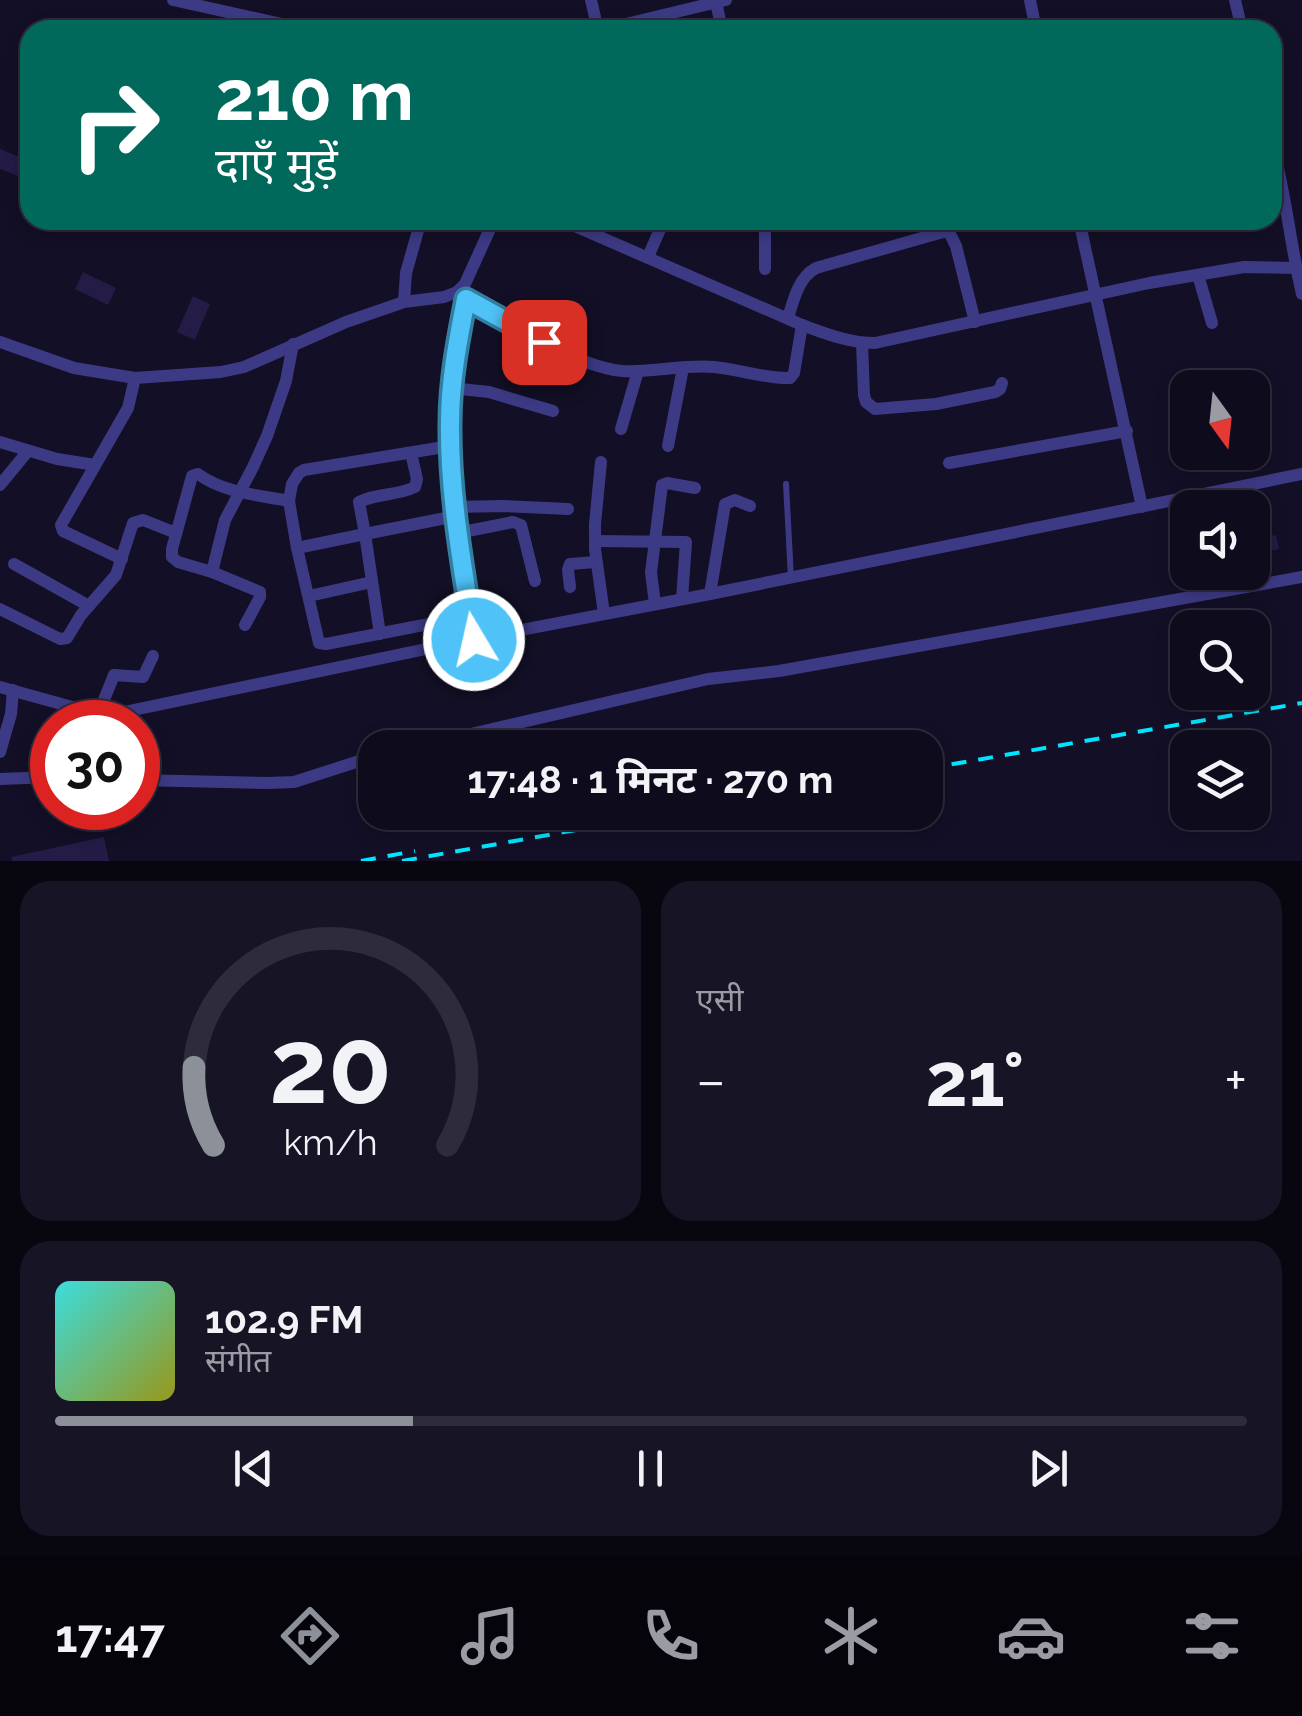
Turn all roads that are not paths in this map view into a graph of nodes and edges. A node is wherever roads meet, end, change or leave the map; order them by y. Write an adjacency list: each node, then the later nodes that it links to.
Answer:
1 (172, 0): 5 (street)
2 (661, 0): 4 (street)
3 (721, 1): 4 (street)
4 (654, 16): 6 (street)
5 (263, 20)
6 (639, 20)
7 (1282, 183): 15 (street)
8 (418, 230): 21 (street)
9 (490, 230): 20 (street)
10 (585, 230): 14 (street)
11 (660, 230): 14 (street)
12 (765, 230): 16 (street)
13 (1082, 230): 19 (street)
14 (648, 257): 22 (street)
15 (1296, 268): 17 (street); 18 (street)
16 (764, 269)
17 (1198, 275): 19 (street); 24 (street)
18 (1302, 294)
19 (1098, 295): 23 (street); 36 (street)
20 (462, 296): 21 (street); 30 (street); 33 (street)
21 (404, 302): 28 (street)
22 (788, 318): 23 (street); 25 (street)
23 (975, 322): 27 (street)
24 (1212, 322)
25 (802, 325): 27 (street); 29 (street)
26 (0, 342): 31 (street)
27 (862, 343): 32 (street)
28 (293, 344): 31 (street); 49 (street)
29 (683, 368): 30 (street); 39 (street)
30 (638, 371): 35 (street)
31 (135, 378): 44 (street)
32 (1002, 383)
33 (452, 388): 34 (street); 38 (street)
34 (553, 411)
35 (620, 430)
36 (1127, 431): 43 (street); 52 (street)
37 (0, 442): 40 (street)
38 (450, 446): 41 (street); 54 (street)
39 (668, 446)
40 (28, 451): 44 (street); 46 (street)
41 (411, 453): 50 (street); 57 (street)
42 (601, 462): 58 (street)
43 (948, 463)
44 (95, 465): 61 (street)
45 (1302, 474): 52 (street)
46 (0, 484)
47 (786, 484): 65 (lane)
48 (695, 488): 59 (street)
49 (239, 492): 50 (street); 55 (street); 64 (street)
50 (289, 500): 60 (street)
51 (750, 506): 70 (street)
52 (1142, 508): 65 (street)
53 (568, 510): 54 (street)
54 (456, 512): 56 (street); 57 (street)
55 (176, 533): 61 (street); 64 (street)
56 (458, 533): 67 (street); 77 (street)
57 (364, 534): 60 (street); 68 (street)
58 (595, 540): 59 (street); 62 (street)
59 (655, 541): 72 (street); 73 (street)
60 (297, 548): 71 (street)
61 (122, 559): 74 (street)
62 (596, 562): 69 (street); 76 (street)
63 (14, 564): 74 (street)
64 (212, 572): 78 (street)
65 (791, 578): 70 (street)
66 (1302, 578): 88 (street)
67 (535, 581)
68 (372, 582): 71 (street); 79 (street)
69 (570, 587)
70 (710, 594): 72 (street)
71 (309, 596): 81 (street)
72 (682, 599): 73 (street)
73 (655, 604): 76 (street)
74 (89, 606): 75 (street)
75 (0, 609)
76 (604, 614): 80 (street)
77 (470, 616): 79 (street); 80 (street)
78 (244, 625)
79 (380, 634): 81 (street)
80 (474, 640): 83 (street)
81 (319, 643): 83 (street)
82 (153, 656): 86 (street)
83 (321, 670): 87 (street)
84 (7, 688): 85 (street); 89 (street)
85 (48, 700)
86 (104, 700)
87 (160, 705)
88 (488, 730)
89 (0, 752)
90 (358, 762): 93 (street)
91 (30, 779): 92 (street)
92 (0, 780)
93 (160, 781)

